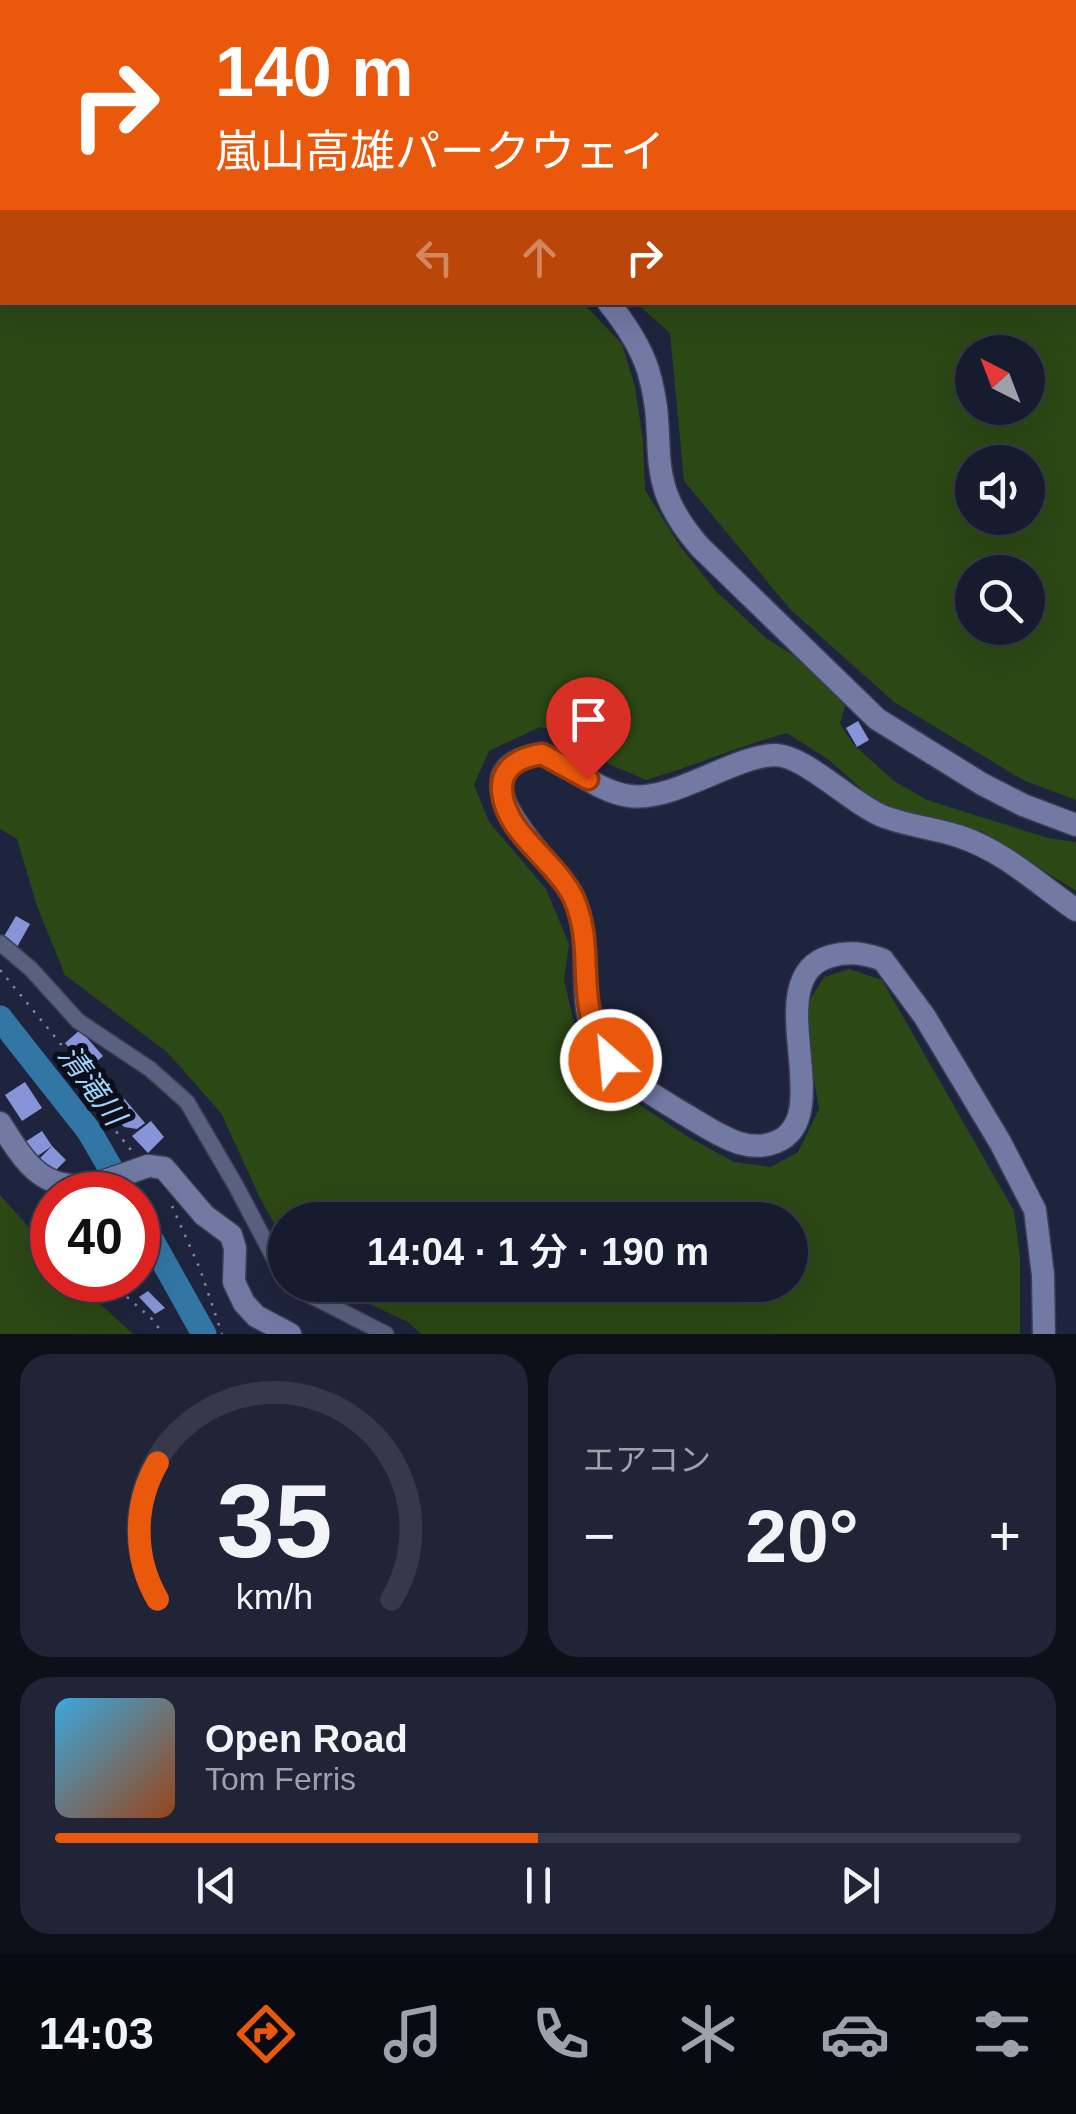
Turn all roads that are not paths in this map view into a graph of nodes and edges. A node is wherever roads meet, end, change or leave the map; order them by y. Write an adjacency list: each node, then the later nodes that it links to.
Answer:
1 (610, 305): 2 (street)
2 (1076, 826)
3 (1076, 910): 10 (street)
4 (0, 943): 6 (street)
5 (0, 1123): 8 (street, bridge)
6 (268, 1247)
7 (323, 1302): 9 (street)
8 (290, 1334)
9 (386, 1334)
10 (1044, 1334)

